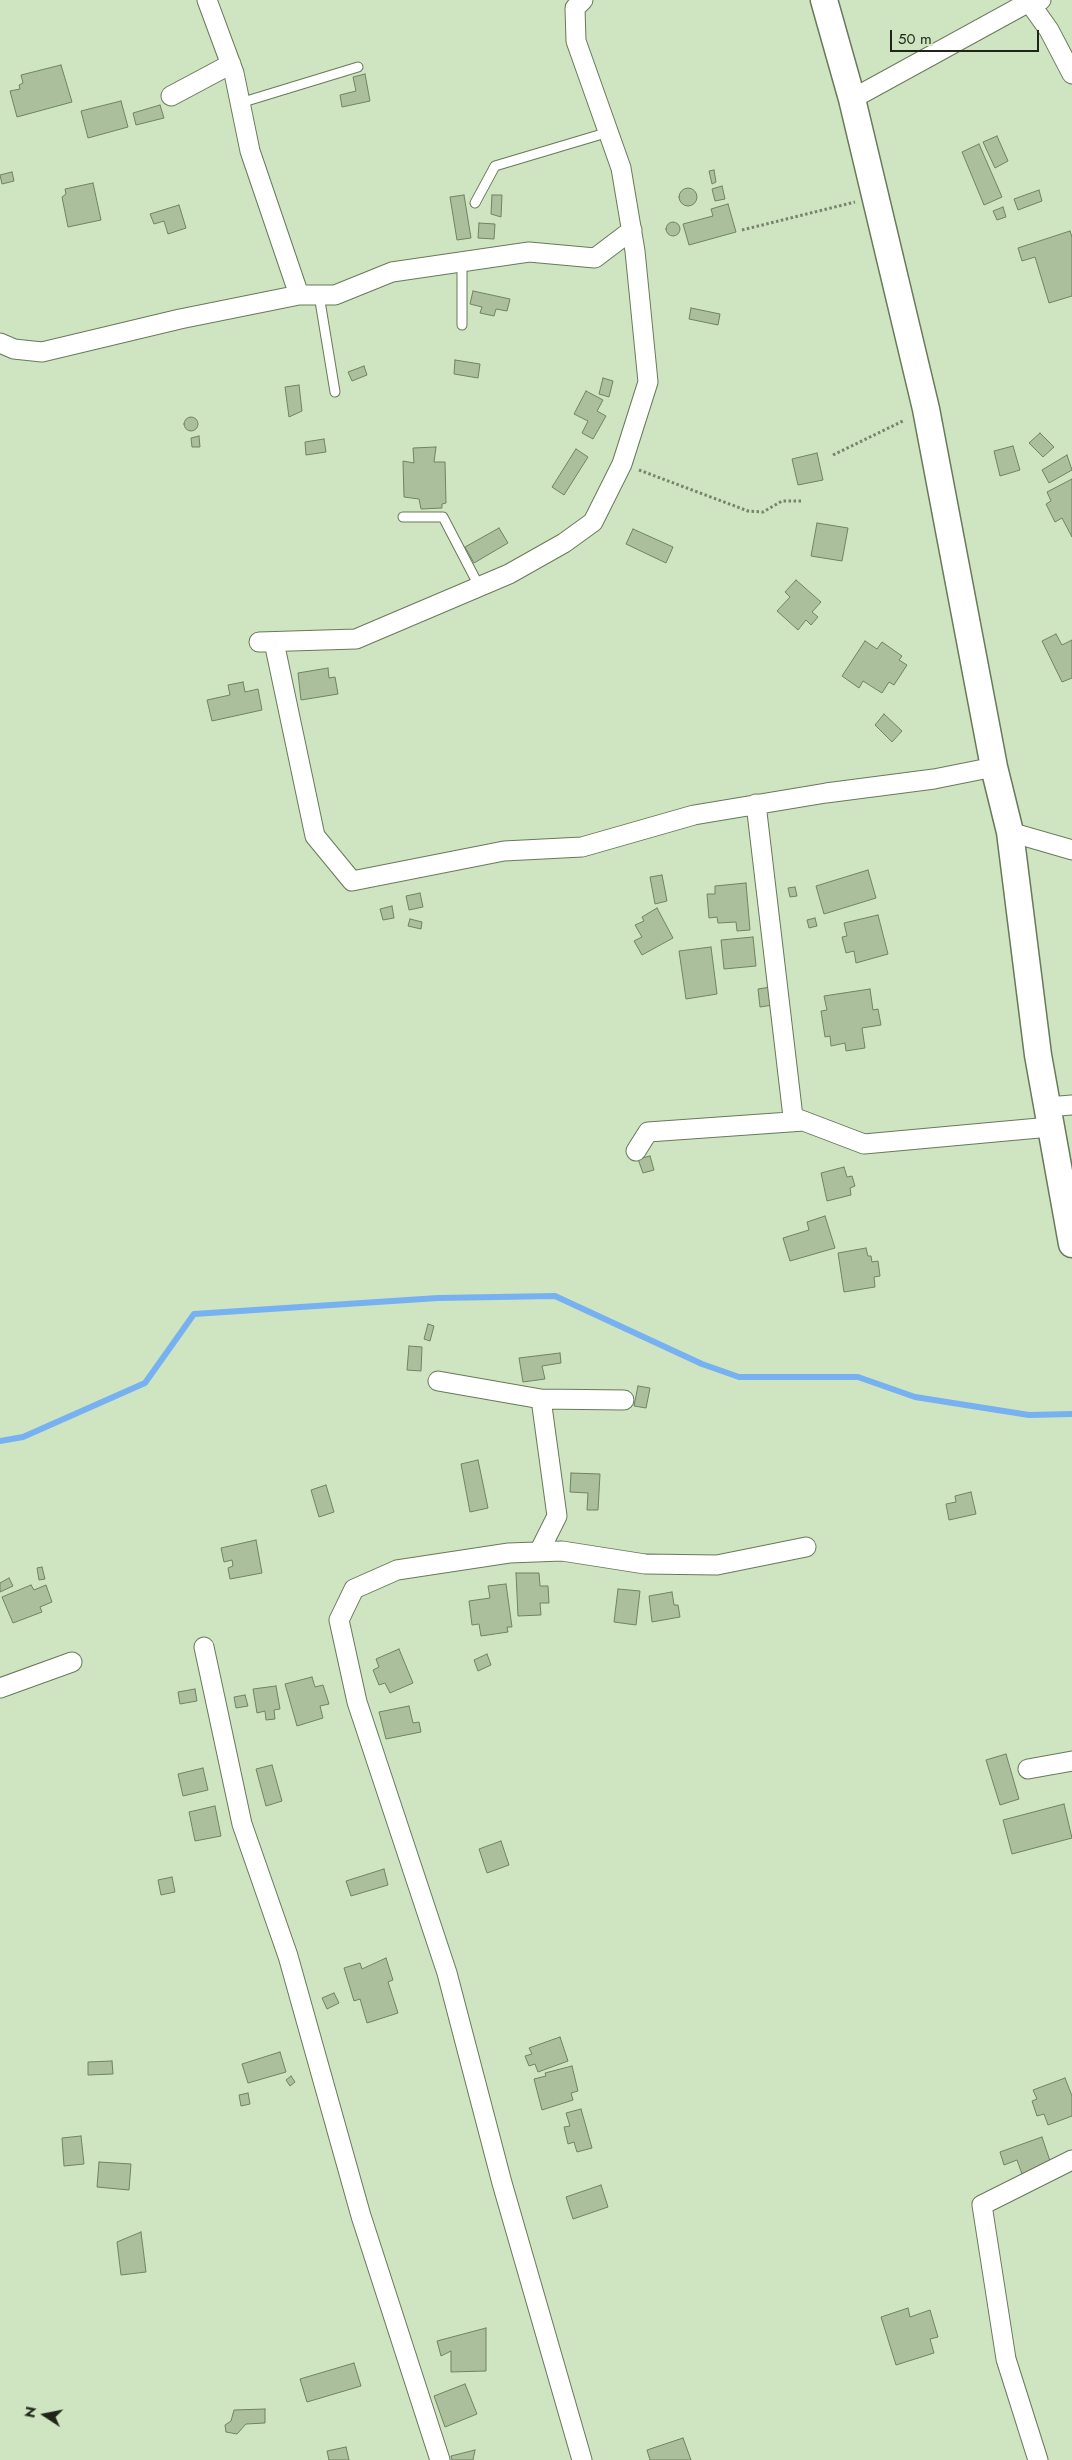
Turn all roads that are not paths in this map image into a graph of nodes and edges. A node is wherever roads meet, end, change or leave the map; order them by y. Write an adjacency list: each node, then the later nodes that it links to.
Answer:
1 (207, 0): 5 (street)
2 (583, 0): 11 (street)
3 (824, 0): 9 (street)
4 (1035, 1): 7 (street); 9 (street)
5 (231, 64): 8 (street); 10 (street)
6 (358, 67): 10 (lane)
7 (1072, 74)
8 (171, 96)
9 (852, 99): 22 (street)
10 (240, 103): 15 (street)
11 (609, 132): 12 (lane); 13 (street)
12 (475, 203)
13 (632, 230): 14 (street); 21 (street)
14 (462, 263): 16 (street); 17 (lane)
15 (299, 294): 16 (street); 18 (street)
16 (318, 295): 19 (lane)
17 (462, 325)
18 (0, 343)
19 (335, 392)
20 (403, 517): 21 (lane)
21 (479, 586): 23 (street)
22 (994, 767): 23 (street); 24 (street)
23 (756, 804): 27 (street)
24 (1010, 832): 25 (street); 26 (street)
25 (1072, 850)
26 (1056, 1113): 27 (street); 29 (street)
27 (804, 1121): 28 (street)
28 (636, 1151)
29 (1072, 1244)
30 (438, 1380): 31 (street)
31 (541, 1399): 32 (street); 34 (street)
32 (624, 1400)
33 (806, 1547): 34 (street)
34 (539, 1552): 42 (street)
35 (204, 1647): 41 (street)
36 (72, 1662): 37 (street)
37 (0, 1688)
38 (1072, 1761): 39 (street)
39 (1028, 1769)
40 (1072, 2160): 43 (street)
41 (440, 2460)
42 (582, 2460)
43 (1038, 2460)

